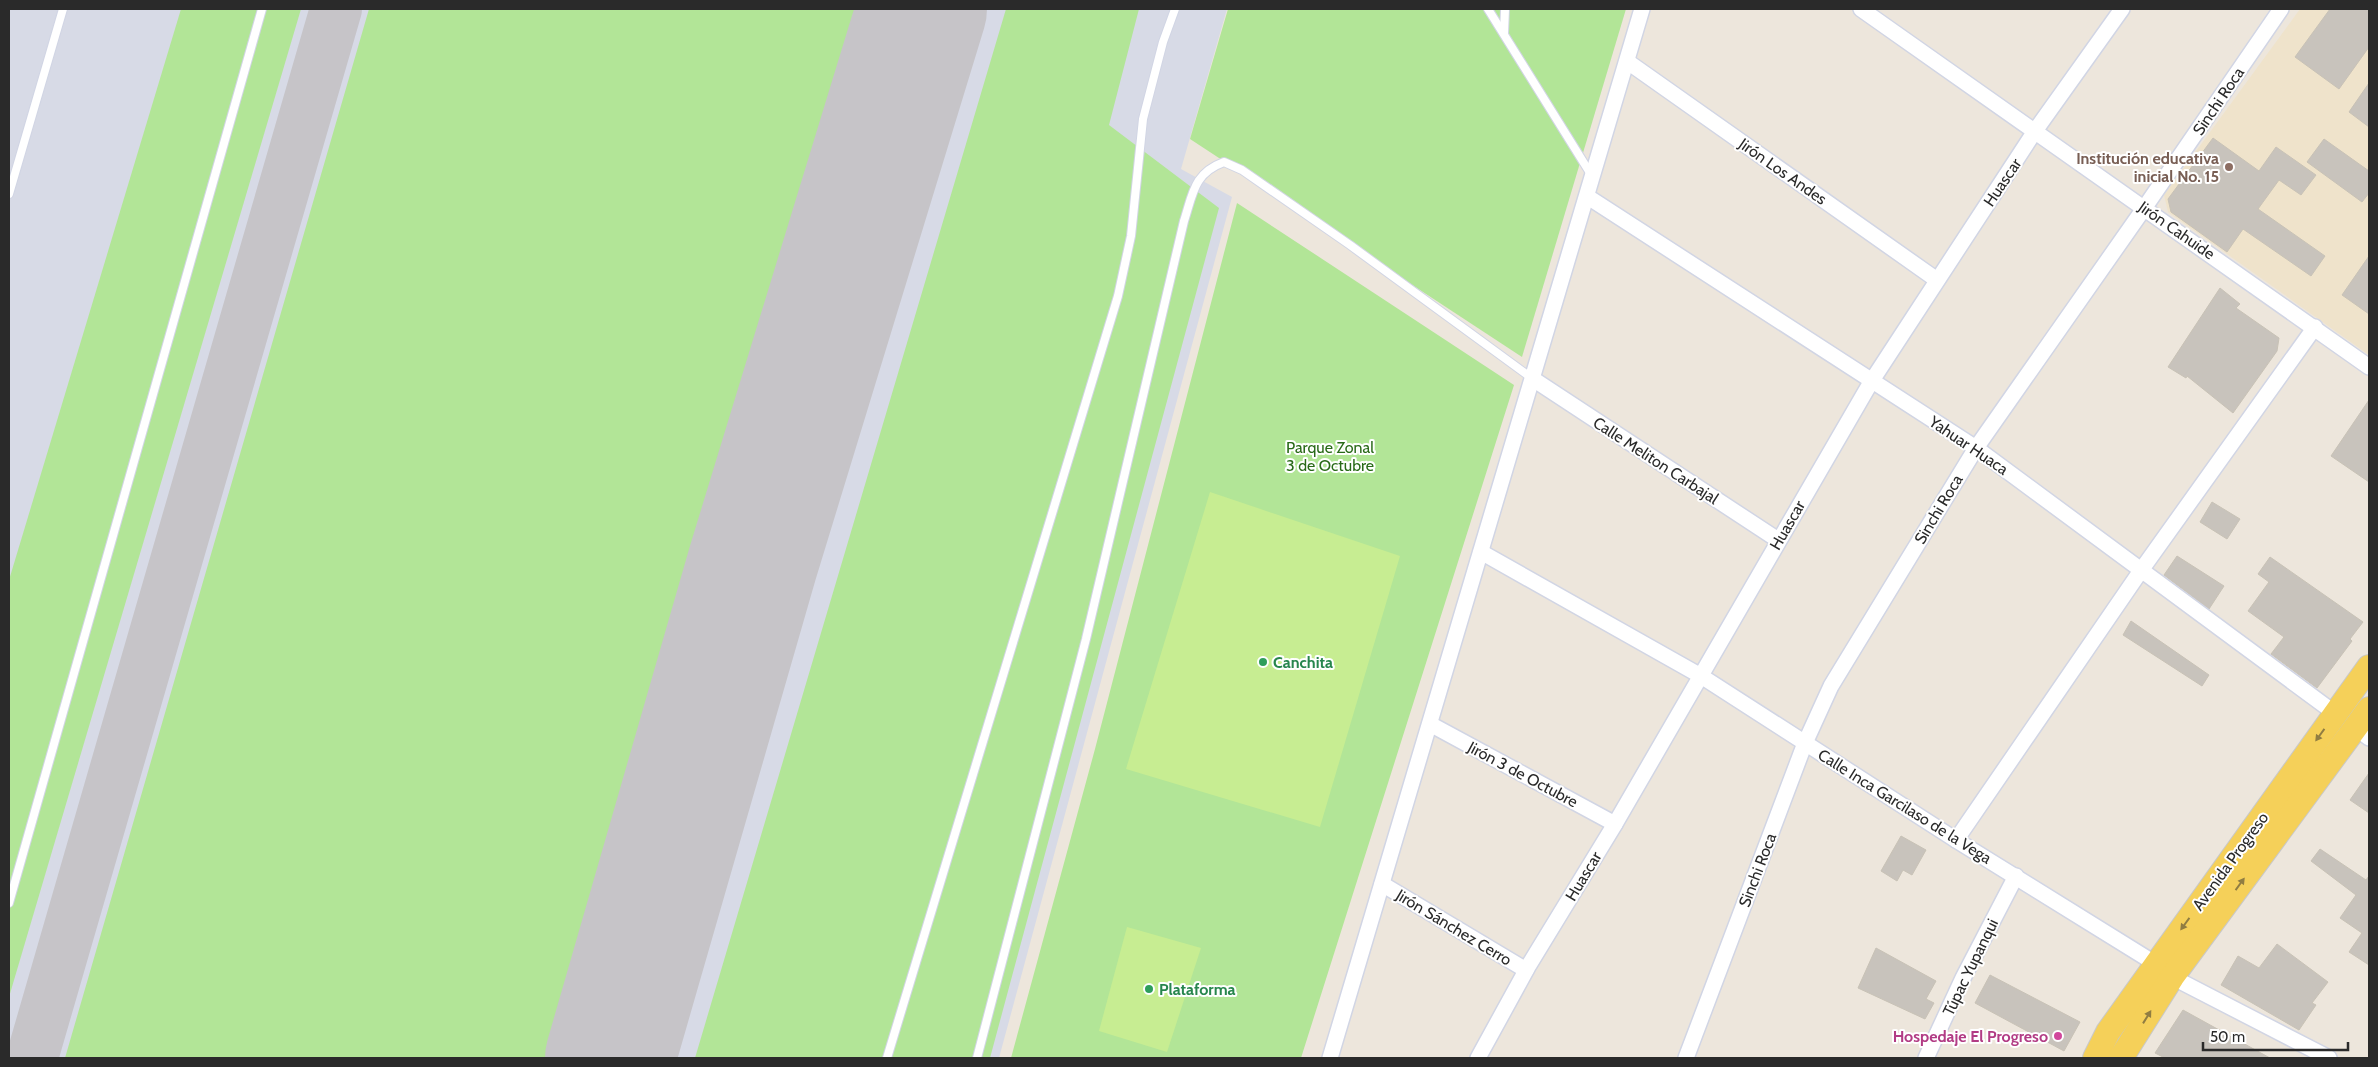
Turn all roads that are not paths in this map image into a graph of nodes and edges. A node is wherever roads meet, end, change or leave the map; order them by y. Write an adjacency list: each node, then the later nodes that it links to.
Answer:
1 (63, 9): 14 (lane)
2 (262, 9): 37 (lane)
3 (1175, 9): 41 (lane)
4 (1488, 9): 10 (lane)
5 (1505, 9): 10 (lane)
6 (1642, 9): 11 (street)
7 (1860, 9): 12 (street, Jirón Cahuide)
8 (2122, 9): 12 (street, Huascar)
9 (2280, 9): 16 (street, Sinchi Roca)
10 (1504, 33): 13 (lane)
11 (1628, 62): 13 (street); 17 (street, Jirón Los Andes)
12 (2035, 131): 16 (street, Jirón Cahuide); 17 (street, Huascar)
13 (1593, 178): 15 (street)
14 (9, 194)
15 (1588, 197): 20 (street); 21 (street, Yahuar Huaca)
16 (2145, 207): 18 (street, Jirón Cahuide); 22 (street, Sinchi Roca)
17 (1937, 280): 21 (street, Huascar)
18 (2315, 327): 19 (street, Jirón Cahuide); 25 (street)
19 (2369, 367)
20 (1533, 379): 23 (street, Calle Meliton Carbajal); 24 (street); 42 (lane)
21 (1871, 382): 22 (street, Yahuar Huaca); 23 (street, Huascar)
22 (1976, 448): 25 (street, Yahuar Huaca); 32 (street, Sinchi Roca)
23 (1778, 540): 27 (street, Huascar)
24 (1482, 552): 27 (street, Calle Inca Garcilaso de la Vega); 30 (street)
25 (2142, 569): 29 (street, Yahuar Huaca); 34 (street)
26 (2369, 667): 29 (main road, Avenida Progreso)
27 (1701, 676): 32 (street, Calle Inca Garcilaso de la Vega); 33 (street, Huascar)
28 (2369, 709): 31 (main road, Avenida Progreso)
29 (2336, 714): 39 (main road, Avenida Progreso, one-way to 39)
30 (1430, 724): 33 (street, Jirón 3 de Octubre); 36 (street)
31 (2362, 733): 39 (main road, Avenida Progreso, one-way to 31)
32 (1805, 743): 34 (street, Calle Inca Garcilaso de la Vega); 44 (street, Sinchi Roca)
33 (1615, 824): 38 (street, Huascar)
34 (1956, 840): 35 (street, Calle Inca Garcilaso de la Vega)
35 (2016, 876): 39 (street, Calle Inca Garcilaso de la Vega); 45 (street, Túpac Yupanqui)
36 (1382, 884): 38 (street, Jirón Sánchez Cerro); 40 (street)
37 (9, 903)
38 (1526, 970): 43 (street, Huascar)
39 (2164, 970): 46 (main road, Avenida Progreso); 47 (main road, Avenida Progreso, one-way to 39); 48 (street, Calle Inca Garcilaso de la Vega)
40 (1334, 1056)
41 (887, 1058)
42 (977, 1058)
43 (1478, 1058)
44 (1686, 1058)
45 (1926, 1058)
46 (2095, 1058)
47 (2121, 1058)
48 (2329, 1058)

